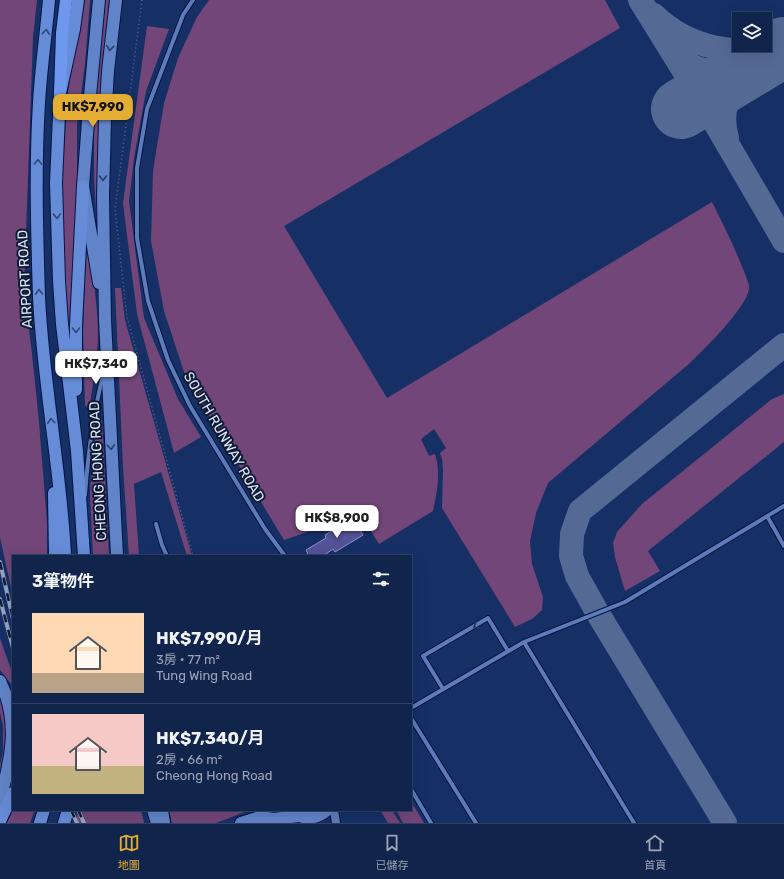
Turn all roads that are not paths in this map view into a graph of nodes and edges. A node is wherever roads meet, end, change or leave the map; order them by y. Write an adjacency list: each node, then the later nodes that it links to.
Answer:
1 (49, 0): 12 (main road, AIRPORT ROAD, one-way to 1)
2 (66, 0): 7 (highway)
3 (78, 0): 7 (main road)
4 (99, 0): 8 (street)
5 (116, 0): 9 (street, one-way to 9)
6 (193, 0): 23 (lane, SOUTH RUNWAY ROAD)
7 (60, 93): 11 (main road, one-way to 11)
8 (83, 186): 9 (street); 11 (main road, one-way to 11)
9 (105, 320): 10 (street)
10 (107, 361): 16 (lane); 21 (street, CHEONG HONG ROAD, one-way to 21)
11 (77, 451): 16 (main road)
12 (56, 460): 18 (main road); 19 (main road, AIRPORT ROAD)
13 (784, 506): 14 (lane)
14 (767, 516): 17 (lane); 24 (lane)
15 (156, 524): 22 (lane)
16 (83, 530): 20 (main road)
17 (784, 546)
18 (55, 555)
19 (65, 555)
20 (84, 555)
21 (117, 555)
22 (167, 555)
23 (284, 555)
24 (524, 642): 25 (lane); 53 (lane)
25 (508, 651): 27 (lane); 27 (lane, one-way to 27)
26 (0, 681): 30 (street)
27 (443, 689): 28 (lane)
28 (412, 707)
29 (412, 720): 52 (lane)
30 (12, 721)
31 (12, 738): 34 (street)
32 (412, 792): 51 (lane)
33 (12, 795): 43 (main road)
34 (0, 801)
35 (44, 811): 44 (main road)
36 (68, 811): 45 (main road)
37 (152, 811): 46 (street)
38 (162, 811): 47 (street)
39 (326, 811): 42 (street)
40 (334, 811): 50 (street)
41 (263, 813): 42 (street); 48 (street)
42 (298, 815): 49 (street)
43 (0, 821)
44 (40, 823)
45 (64, 823)
46 (157, 823)
47 (164, 823)
48 (241, 823)
49 (320, 823)
50 (336, 823)
51 (431, 823)
52 (476, 823)
53 (634, 823)

